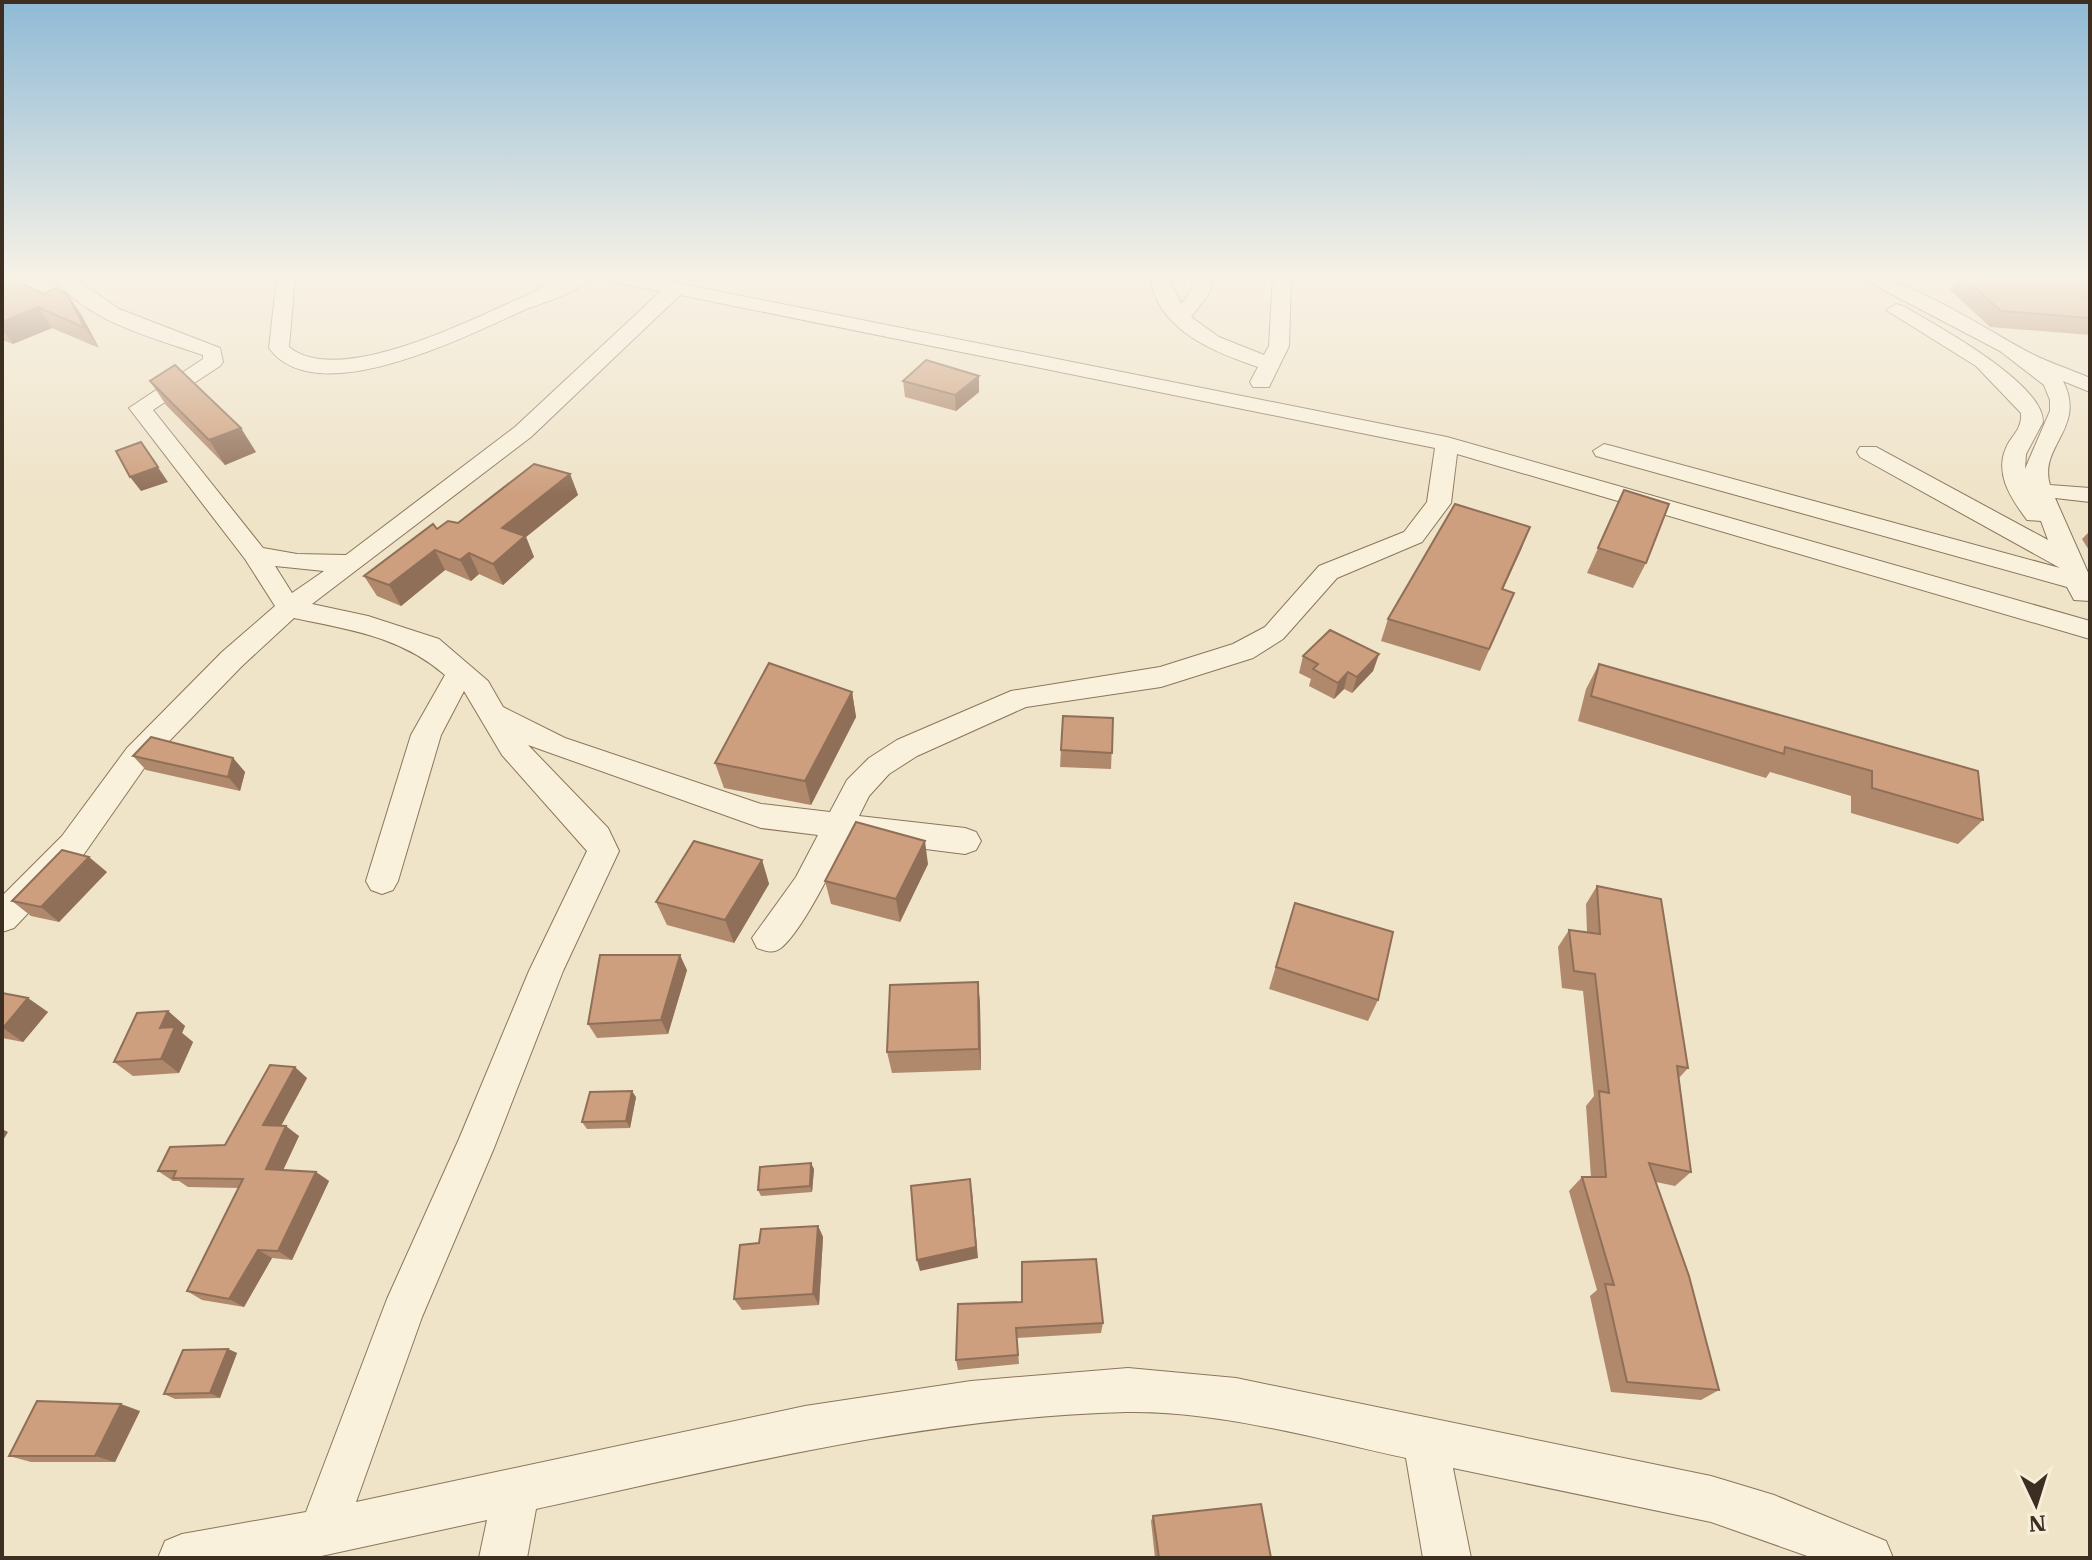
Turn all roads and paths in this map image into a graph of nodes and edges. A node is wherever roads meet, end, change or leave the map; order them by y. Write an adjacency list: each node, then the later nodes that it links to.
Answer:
1 (205, 349): 23 (street)
2 (280, 349): 3 (street)
3 (407, 349)
4 (611, 349): 24 (street)
5 (983, 349): 16 (street)
6 (1231, 349): 12 (street)
7 (1278, 349): 12 (street)
8 (1962, 349): 25 (street)
9 (2004, 349): 11 (street)
10 (2008, 349): 11 (street)
11 (2012, 351): 13 (street); 14 (street); 17 (street)
12 (1270, 364): 16 (street)
13 (2090, 369)
14 (2090, 386)
15 (2090, 399): 17 (street)
16 (1251, 402): 18 (street)
17 (2060, 416): 21 (street)
18 (1447, 444): 28 (street); 31 (street)
19 (1604, 451): 25 (street)
20 (1868, 452): 25 (street)
21 (2040, 494): 22 (street); 25 (street)
22 (2090, 495)
23 (255, 554): 24 (street); 27 (street)
24 (349, 563): 27 (street)
25 (2074, 569): 26 (street)
26 (2090, 605)
27 (289, 608): 29 (street); 34 (street)
28 (2090, 630)
29 (460, 672): 30 (street); 33 (street)
30 (493, 714): 31 (street); 38 (street)
31 (837, 824): 32 (street); 35 (street)
32 (965, 841)
33 (382, 881)
34 (2, 918)
35 (769, 938)
36 (1425, 1438): 37 (street); 41 (street); 42 (street)
37 (516, 1492): 38 (street); 40 (street)
38 (322, 1533): 39 (street)
39 (182, 1558)
40 (503, 1558)
41 (1447, 1558)
42 (1869, 1558)

